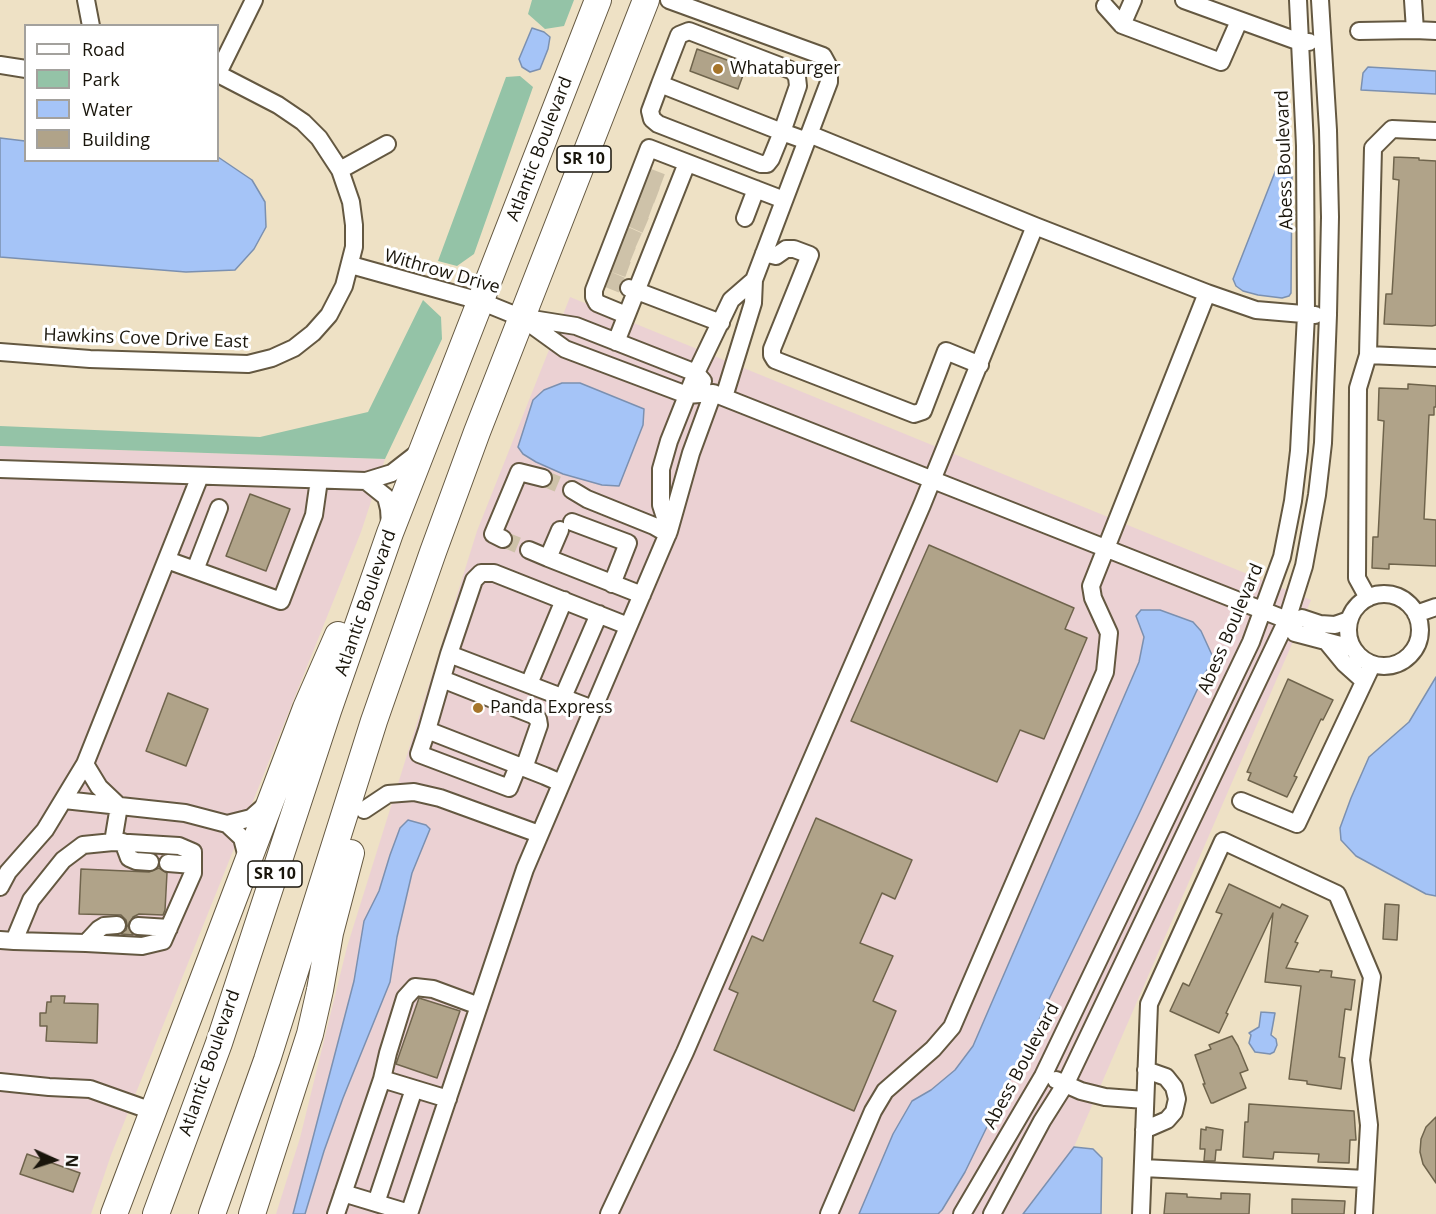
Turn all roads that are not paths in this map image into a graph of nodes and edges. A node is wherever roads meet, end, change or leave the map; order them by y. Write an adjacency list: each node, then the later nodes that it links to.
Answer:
1 (86, 0): 13 (street)
2 (254, 0): 23 (street)
3 (598, 0): 43 (highway, Atlantic Boulevard / SR 10)
4 (646, 0): 44 (highway, SR 10)
5 (669, 0): 29 (street)
6 (1133, 0): 14 (street)
7 (1184, 0): 12 (street)
8 (1298, 0): 19 (street, Abess Boulevard)
9 (1320, 0): 20 (street)
10 (1413, 0): 15 (street)
11 (1105, 6): 14 (street)
12 (1239, 21): 14 (street); 19 (street)
13 (91, 24)
14 (1122, 25)
15 (1414, 30): 16 (street); 17 (street)
16 (1359, 31)
17 (1436, 31)
18 (679, 35): 25 (street); 28 (street); 28 (street)
19 (1300, 42): 20 (street); 46 (street, Abess Boulevard)
20 (1322, 42): 47 (street)
21 (0, 65): 22 (street)
22 (24, 69)
23 (219, 72)
24 (219, 75): 33 (street, Hawkins Cove Drive East)
25 (660, 84): 26 (street); 28 (street)
26 (658, 124): 28 (street); 31 (street)
27 (1436, 131): 51 (street)
28 (782, 132): 29 (street)
29 (808, 138): 35 (street); 37 (street)
30 (387, 144): 33 (street)
31 (649, 148): 32 (street); 45 (street)
32 (687, 163): 34 (street); 40 (street)
33 (340, 170): 39 (street, Hawkins Cove Drive East)
34 (756, 189): 35 (street); 36 (street)
35 (784, 200): 38 (street)
36 (745, 218)
37 (1035, 226): 42 (street); 53 (street)
38 (764, 253): 41 (street); 53 (street)
39 (351, 265): 43 (street, Withrow Drive); 50 (street, Hawkins Cove Drive East)
40 (641, 267): 45 (street); 48 (street)
41 (754, 280): 48 (street); 56 (street)
42 (1207, 293): 46 (street); 69 (street)
43 (480, 301): 44 (street, Withrow Drive); 57 (highway, Atlantic Boulevard / SR 10)
44 (514, 314): 49 (street); 55 (street); 71 (highway, SR 10); 118 (highway)
45 (626, 315): 49 (street)
46 (1306, 315): 47 (street); 81 (street, Abess Boulevard)
47 (1328, 315): 85 (street)
48 (721, 323): 54 (street)
49 (616, 342): 54 (street)
50 (0, 352)
51 (1368, 355): 52 (street); 78 (street)
52 (1436, 358)
53 (980, 365): 60 (street)
54 (696, 373): 55 (street); 56 (street)
55 (687, 395): 56 (street); 66 (street)
56 (718, 395): 60 (street); 66 (street)
57 (420, 452): 63 (street); 67 (highway, Atlantic Boulevard / SR 10)
58 (0, 469): 59 (street)
59 (200, 476): 61 (street); 73 (street)
60 (933, 479): 69 (street); 140 (street)
61 (319, 480): 63 (street); 74 (street)
62 (538, 480): 68 (street)
63 (366, 481): 67 (street)
64 (576, 495): 66 (street)
65 (219, 508): 74 (street)
66 (669, 532): 77 (street)
67 (390, 533): 101 (highway); 135 (highway, Atlantic Boulevard / SR 10)
68 (503, 539)
69 (1107, 548): 81 (street); 141 (street)
70 (529, 550): 72 (street)
71 (433, 552): 104 (highway); 118 (highway, SR 10)
72 (548, 558): 76 (street); 76 (street)
73 (167, 560): 74 (street); 97 (street)
74 (195, 570)
75 (500, 576): 79 (street); 89 (street); 93 (street)
76 (612, 584): 77 (street)
77 (642, 595): 86 (street)
78 (1368, 598): 83 (street); 84 (street)
79 (564, 600): 82 (street); 93 (street)
80 (1436, 607): 83 (street)
81 (1264, 611): 85 (street); 121 (street, Abess Boulevard)
82 (599, 614): 86 (street); 94 (street)
83 (1416, 614): 90 (street)
84 (1349, 620): 85 (street); 88 (street)
85 (1290, 621): 87 (street); 124 (street)
86 (628, 626): 95 (street)
87 (1326, 641): 88 (street); 92 (street)
88 (1352, 648): 90 (street)
89 (449, 654): 91 (street); 93 (street)
90 (1372, 665): 92 (street)
91 (442, 679): 96 (street); 98 (street)
92 (1364, 681): 102 (street)
93 (522, 682): 94 (street)
94 (563, 698): 95 (street)
95 (593, 709): 99 (street)
96 (427, 730): 98 (street); 98 (street)
97 (85, 764): 100 (street); 103 (street)
98 (521, 767): 99 (street)
99 (561, 783): 106 (street)
100 (64, 800): 103 (street); 112 (street)
101 (271, 800): 105 (street); 109 (highway)
102 (1241, 801)
103 (119, 806): 105 (street); 107 (street)
104 (364, 810): 106 (street); 137 (highway)
105 (227, 824): 109 (street)
106 (539, 834): 119 (street)
107 (118, 842): 108 (street); 111 (street); 116 (street)
108 (150, 862)
109 (248, 862): 128 (highway)
110 (168, 863): 111 (street)
111 (193, 865): 115 (street)
112 (0, 887)
113 (117, 925): 117 (street)
114 (138, 926): 115 (street)
115 (169, 928): 117 (street)
116 (7, 940): 117 (street)
117 (86, 943)
118 (290, 987): 136 (highway, SR 10)
119 (479, 1006): 122 (street); 126 (street)
120 (1146, 1070): 127 (street); 129 (street); 131 (street)
121 (1043, 1076): 124 (street); 142 (street, Abess Boulevard)
122 (382, 1079): 125 (street); 132 (street)
123 (0, 1082): 128 (street)
124 (1066, 1083): 127 (street); 143 (street)
125 (414, 1089): 126 (street); 133 (street)
126 (447, 1099): 139 (street)
127 (1145, 1100): 129 (street)
128 (152, 1111): 134 (highway)
129 (1144, 1130): 130 (street)
130 (1143, 1168): 131 (street); 144 (street)
131 (1366, 1179): 145 (street)
132 (343, 1193): 133 (street); 138 (street)
133 (376, 1203): 139 (street)
134 (114, 1214)
135 (156, 1214)
136 (212, 1214)
137 (252, 1214)
138 (336, 1214)
139 (409, 1214)
140 (609, 1214)
141 (829, 1214)
142 (962, 1214)
143 (992, 1214)
144 (1141, 1214)
145 (1364, 1214)

